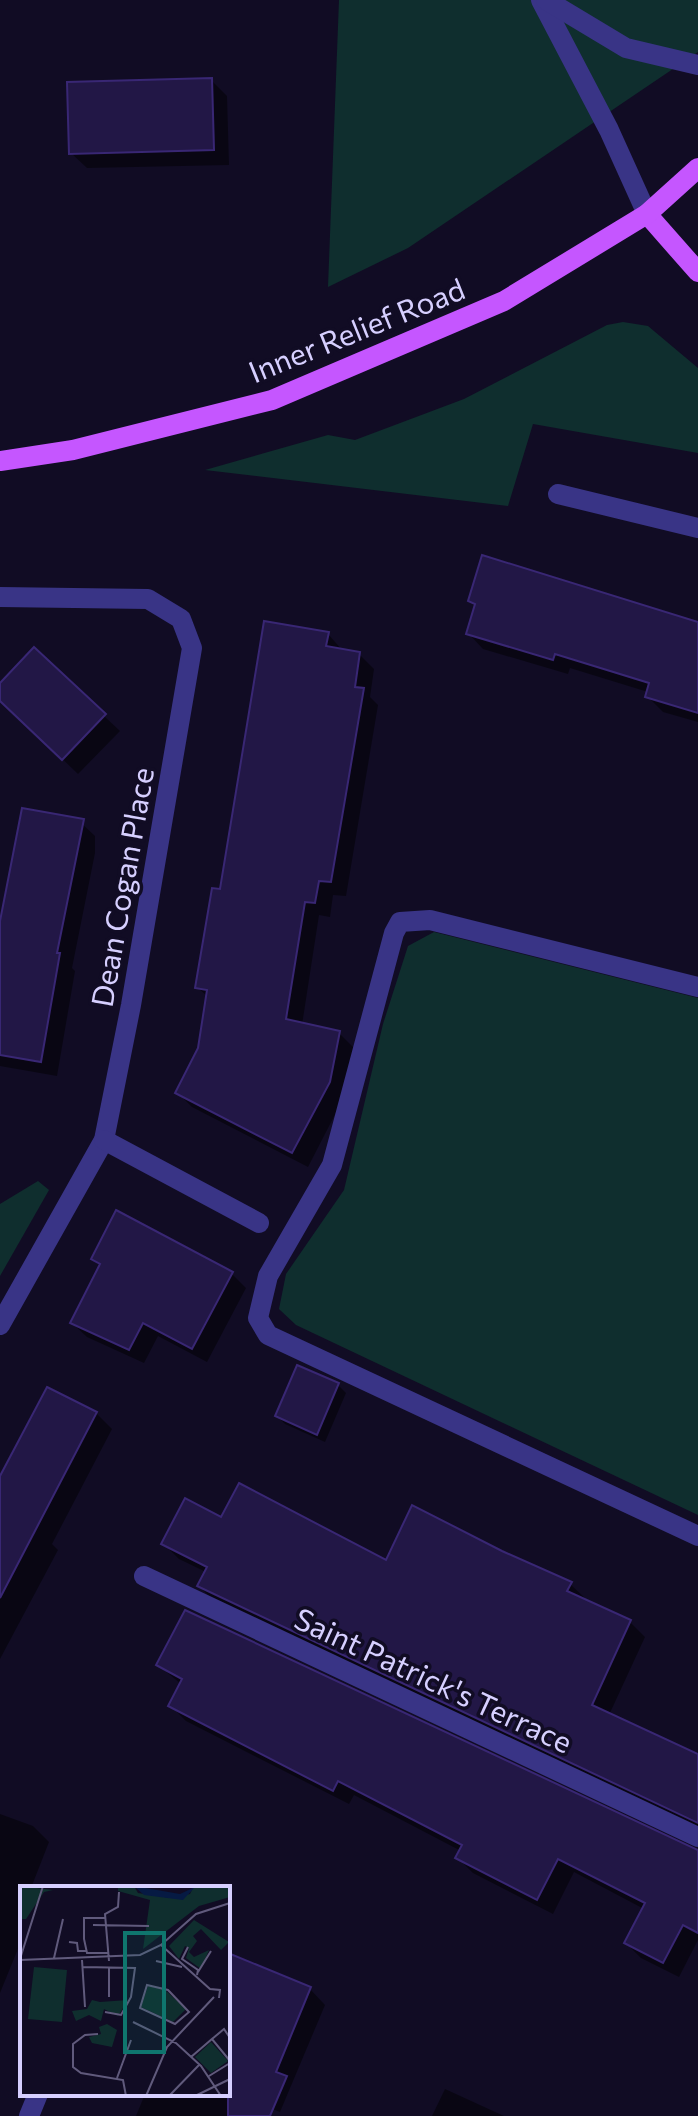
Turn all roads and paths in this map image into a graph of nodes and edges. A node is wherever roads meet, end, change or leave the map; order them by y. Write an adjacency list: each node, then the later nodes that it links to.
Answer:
1 (544, 0): 2 (street); 4 (street)
2 (698, 65)
3 (698, 168): 4 (main road, Inner Relief Road)
4 (647, 214): 5 (main road); 6 (main road, Inner Relief Road)
5 (698, 272)
6 (0, 461)
7 (558, 494): 8 (street)
8 (698, 528)
9 (0, 597): 11 (street, Dean Cogan Place)
10 (698, 987): 14 (street)
11 (104, 1140): 12 (street); 13 (street, Dean Cogan Place)
12 (259, 1223)
13 (0, 1325)
14 (698, 1536)
15 (144, 1576): 16 (street, Saint Patrick's Terrace)
16 (698, 1837)
17 (37, 2096): 18 (street)
18 (29, 2116)

